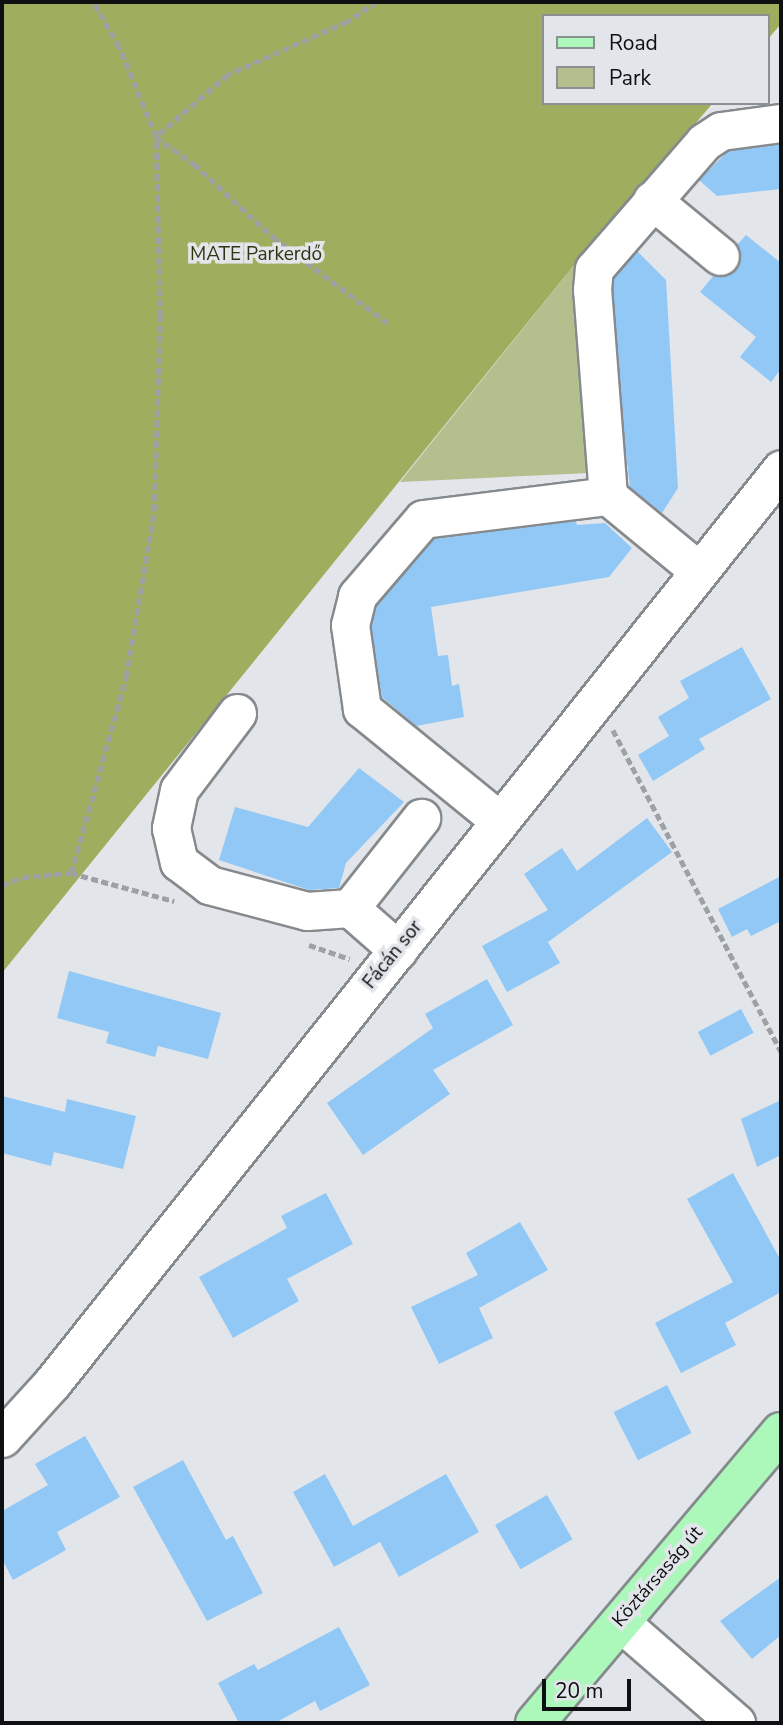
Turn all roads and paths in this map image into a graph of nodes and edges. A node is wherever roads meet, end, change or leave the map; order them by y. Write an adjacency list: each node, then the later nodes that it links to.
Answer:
1 (93, 2): 4 (path)
2 (377, 2): 4 (path)
3 (781, 122): 5 (street)
4 (156, 137): 7 (path); 15 (path)
5 (652, 200): 6 (street); 9 (street)
6 (720, 256)
7 (389, 324)
8 (781, 469): 10 (street, Fácán sor)
9 (608, 496): 10 (street); 14 (street)
10 (699, 570): 11 (street, Fácán sor)
11 (597, 699): 14 (street, Fácán sor); 18 (path)
12 (237, 713): 16 (street)
13 (421, 818): 16 (street)
14 (500, 821): 17 (street, Fácán sor)
15 (2, 885)
16 (350, 908): 17 (street)
17 (398, 950): 20 (street, Fácán sor)
18 (781, 1052)
19 (781, 1432): 21 (main road, Köztársaság út)
20 (2, 1438)
21 (620, 1622): 22 (main road, Köztársaság út); 23 (street)
22 (536, 1723)
23 (736, 1723)

